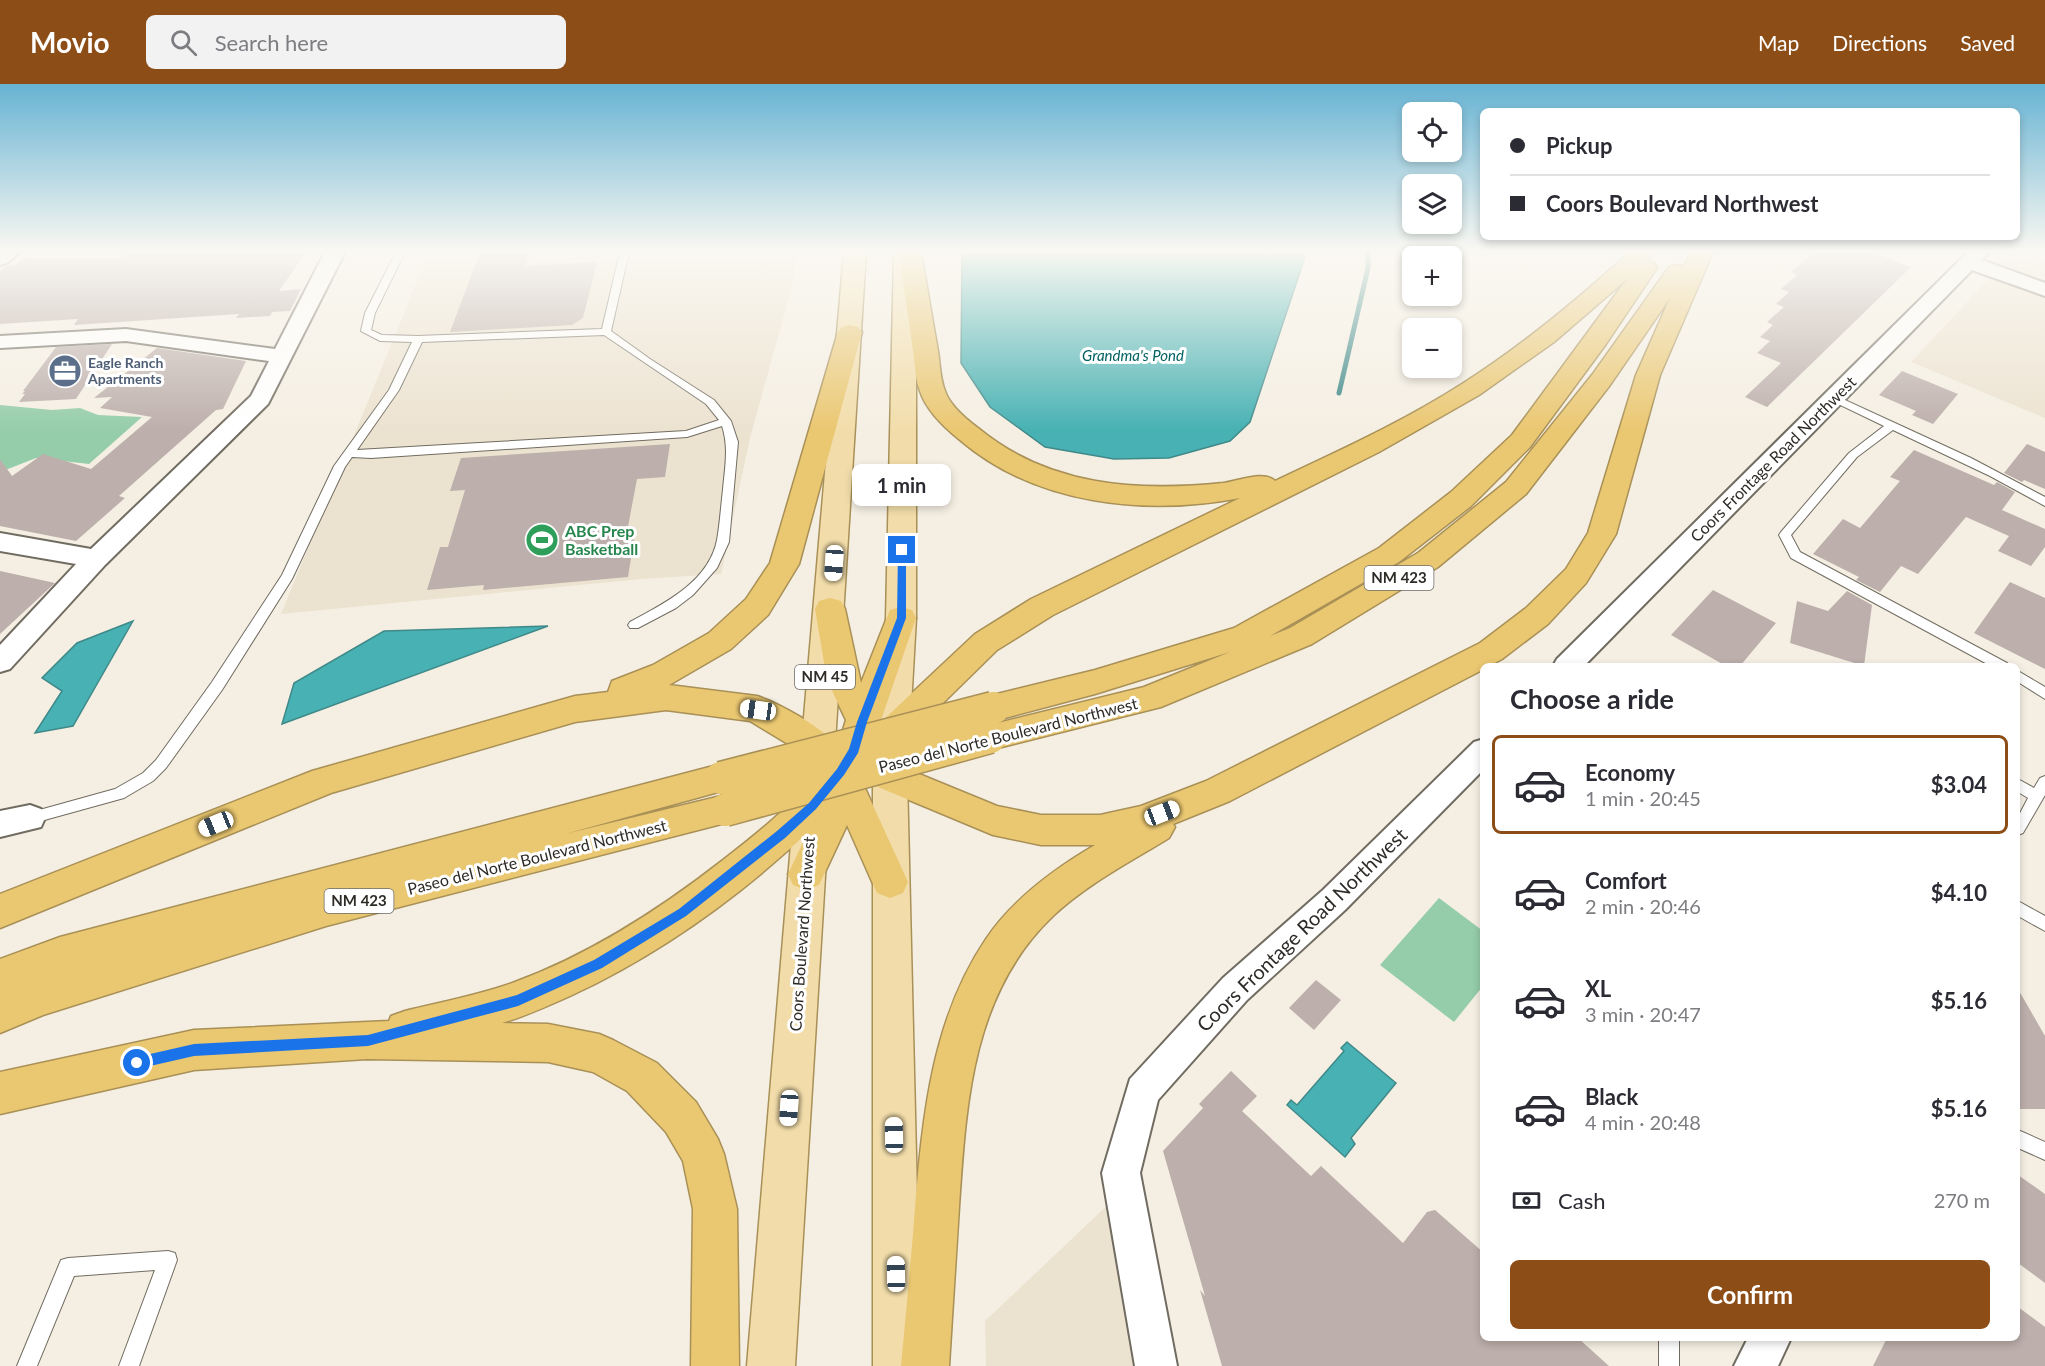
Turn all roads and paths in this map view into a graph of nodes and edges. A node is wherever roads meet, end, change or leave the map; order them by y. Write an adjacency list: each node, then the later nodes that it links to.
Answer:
1 (305, 312): 16 (street)
2 (371, 312): 14 (lane)
3 (611, 312): 12 (lane)
4 (851, 312): 13 (main road, Coors Boulevard Northwest / NM 45)
5 (904, 312): 26 (main road)
6 (919, 312): 21 (highway)
7 (1576, 312): 21 (highway)
8 (1616, 312): 34 (highway, Paseo del Norte Boulevard Northwest / NM 423)
9 (1649, 312): 34 (highway, Paseo del Norte Boulevard Northwest / NM 423)
10 (1676, 312): 41 (highway)
11 (1920, 312): 17 (street, Coors Frontage Road Northwest)
12 (606, 332): 14 (lane); 18 (lane)
13 (850, 332): 25 (main road, Coors Boulevard Northwest / NM 45); 33 (highway)
14 (418, 339): 20 (lane)
15 (0, 342): 16 (street)
16 (282, 356): 24 (street)
17 (1834, 398): 19 (lane); 29 (street, Coors Frontage Road Northwest)
18 (726, 421): 20 (lane); 27 (lane)
19 (1890, 427): 22 (lane); 30 (lane)
20 (348, 453): 45 (lane)
21 (1307, 477): 35 (highway)
22 (2045, 502)
23 (0, 542): 24 (street)
24 (96, 559): 28 (street)
25 (830, 609): 35 (highway); 36 (main road, Coors Boulevard Northwest / NM 45)
26 (901, 618): 35 (highway)
27 (634, 625)
28 (0, 662)
29 (1570, 663)
30 (1996, 663)
31 (2020, 677): 32 (lane)
32 (2045, 694)
33 (574, 709): 36 (highway); 51 (highway)
34 (991, 722): 42 (highway, Paseo del Norte Boulevard Northwest / NM 423, bridge)
35 (880, 744): 38 (highway); 41 (highway); 49 (main road)
36 (819, 746): 38 (highway); 44 (main road, Coors Boulevard Northwest / NM 45)
37 (1480, 754): 67 (street, Coors Frontage Road Northwest)
38 (844, 779): 44 (highway); 48 (highway); 49 (highway)
39 (2045, 782): 43 (lane)
40 (2020, 786): 43 (lane)
41 (1218, 791): 66 (highway)
42 (723, 794): 53 (highway, Paseo del Norte Boulevard Northwest / NM 423); 54 (highway, Paseo del Norte Boulevard Northwest / NM 423)
43 (2037, 796): 47 (lane)
44 (812, 806): 48 (main road, Coors Boulevard Northwest / NM 45); 55 (highway)
45 (30, 818): 46 (street)
46 (0, 824)
47 (2020, 826)
48 (806, 874): 64 (main road, Coors Boulevard Northwest / NM 45)
49 (890, 882): 65 (main road)
50 (2020, 909): 52 (lane)
51 (0, 911)
52 (2045, 924)
53 (0, 977)
54 (0, 1014)
55 (368, 1040): 56 (highway); 63 (highway)
56 (0, 1093)
57 (2020, 1140): 58 (lane)
58 (2045, 1151)
59 (1669, 1341): 68 (lane)
60 (1769, 1341): 69 (street)
61 (27, 1366): 62 (lane)
62 (129, 1366)
63 (715, 1366)
64 (771, 1366)
65 (897, 1366)
66 (925, 1366)
67 (1156, 1366)
68 (1669, 1366)
69 (1755, 1366)

